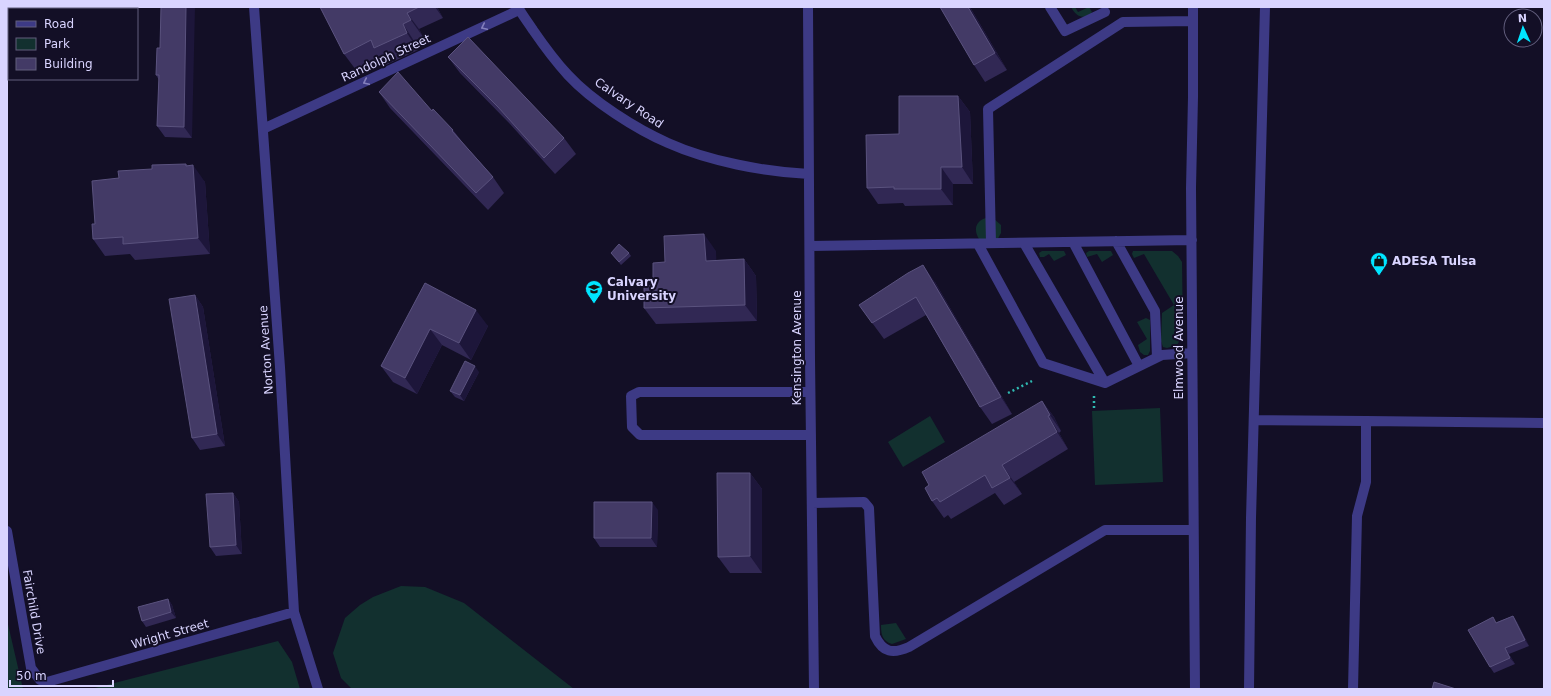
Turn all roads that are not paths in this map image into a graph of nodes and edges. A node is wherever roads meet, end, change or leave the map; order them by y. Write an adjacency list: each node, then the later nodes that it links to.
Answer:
1 (254, 7): 10 (street, Norton Avenue)
2 (808, 7): 11 (street, Kensington Avenue)
3 (1050, 7): 7 (street)
4 (1193, 7): 8 (street, Elmwood Avenue)
5 (1266, 7): 24 (street)
6 (519, 8): 10 (street, Randolph Street, one-way to 10); 11 (street, Calvary Road)
7 (1104, 9): 9 (street)
8 (1193, 21): 9 (street); 12 (street, Elmwood Avenue)
9 (1115, 28): 15 (street)
10 (263, 129): 31 (street, Norton Avenue)
11 (809, 174): 18 (street, Kensington Avenue)
12 (1192, 240): 13 (street); 19 (street, Elmwood Avenue)
13 (1116, 241): 14 (street); 20 (street)
14 (1073, 242): 16 (street); 21 (street)
15 (991, 243): 16 (street); 17 (street)
16 (1024, 243): 22 (street)
17 (978, 244): 18 (street); 22 (street)
18 (810, 246): 23 (street, Kensington Avenue)
19 (1192, 353): 20 (street); 29 (street, Elmwood Avenue)
20 (1157, 357): 21 (street)
21 (1139, 366): 22 (street)
22 (1105, 383)
23 (810, 392): 27 (street, Kensington Avenue); 27 (street)
24 (1254, 420): 25 (street); 36 (street)
25 (1366, 421): 26 (street); 37 (street)
26 (1544, 423)
27 (811, 435): 28 (street, Kensington Avenue)
28 (812, 503): 29 (street); 34 (street, Kensington Avenue)
29 (1193, 530): 35 (street, Elmwood Avenue)
30 (7, 532): 32 (street, Fairchild Drive)
31 (294, 612): 32 (street, Wright Street); 33 (street, Norton Avenue)
32 (53, 681)
33 (318, 689)
34 (814, 689)
35 (1195, 689)
36 (1249, 689)
37 (1353, 689)

